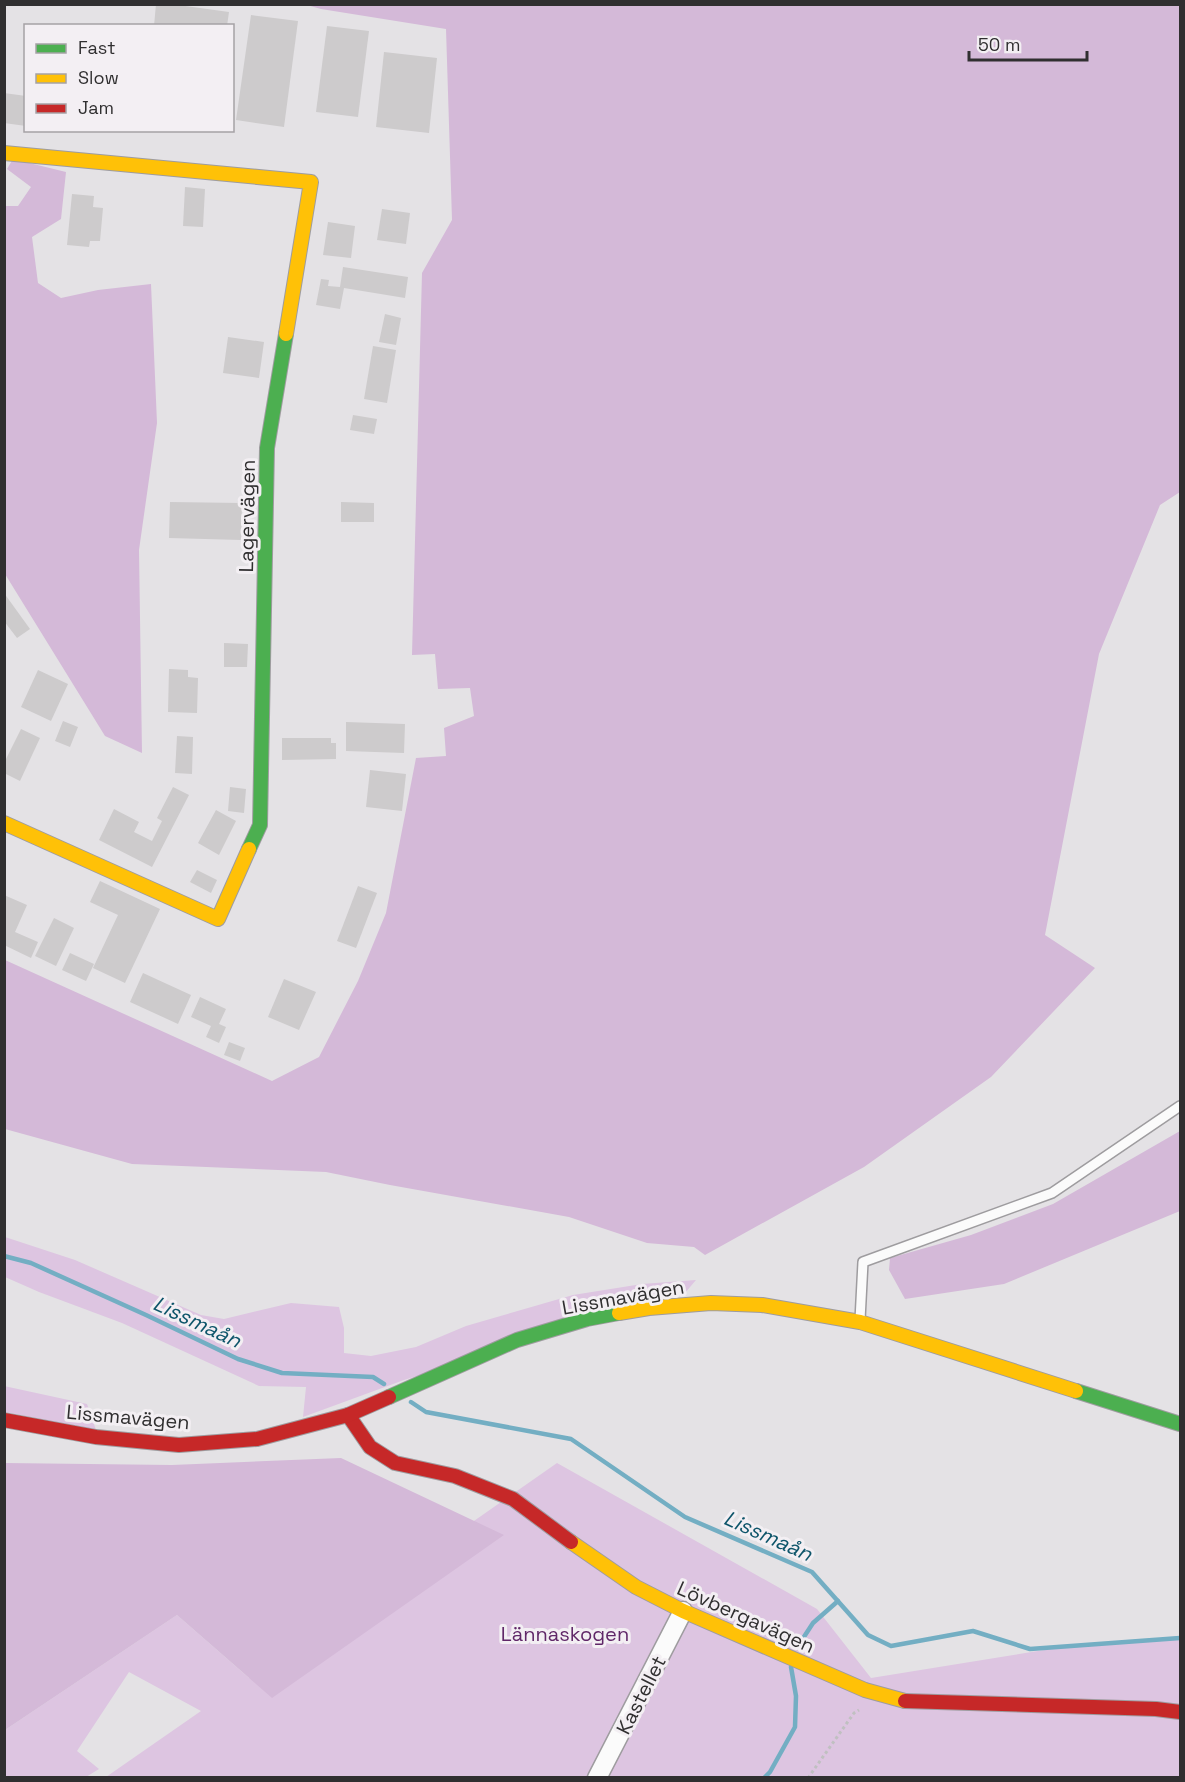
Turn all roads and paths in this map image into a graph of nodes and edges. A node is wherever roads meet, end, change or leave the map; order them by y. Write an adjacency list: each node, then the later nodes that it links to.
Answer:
1 (4, 153): 2 (street, Lagervägen)
2 (4, 823)
3 (1180, 1106): 4 (lane)
4 (860, 1322): 5 (street, Lissmavägen); 7 (street, Lissmavägen)
5 (348, 1415): 6 (street, Lissmavägen); 8 (street, Lövbergavägen)
6 (4, 1420)
7 (1180, 1424)
8 (683, 1611): 10 (street, Lövbergavägen); 11 (street, Kastellet)
9 (864, 1707): 12 (path)
10 (1180, 1712)
11 (597, 1778)
12 (808, 1778)

